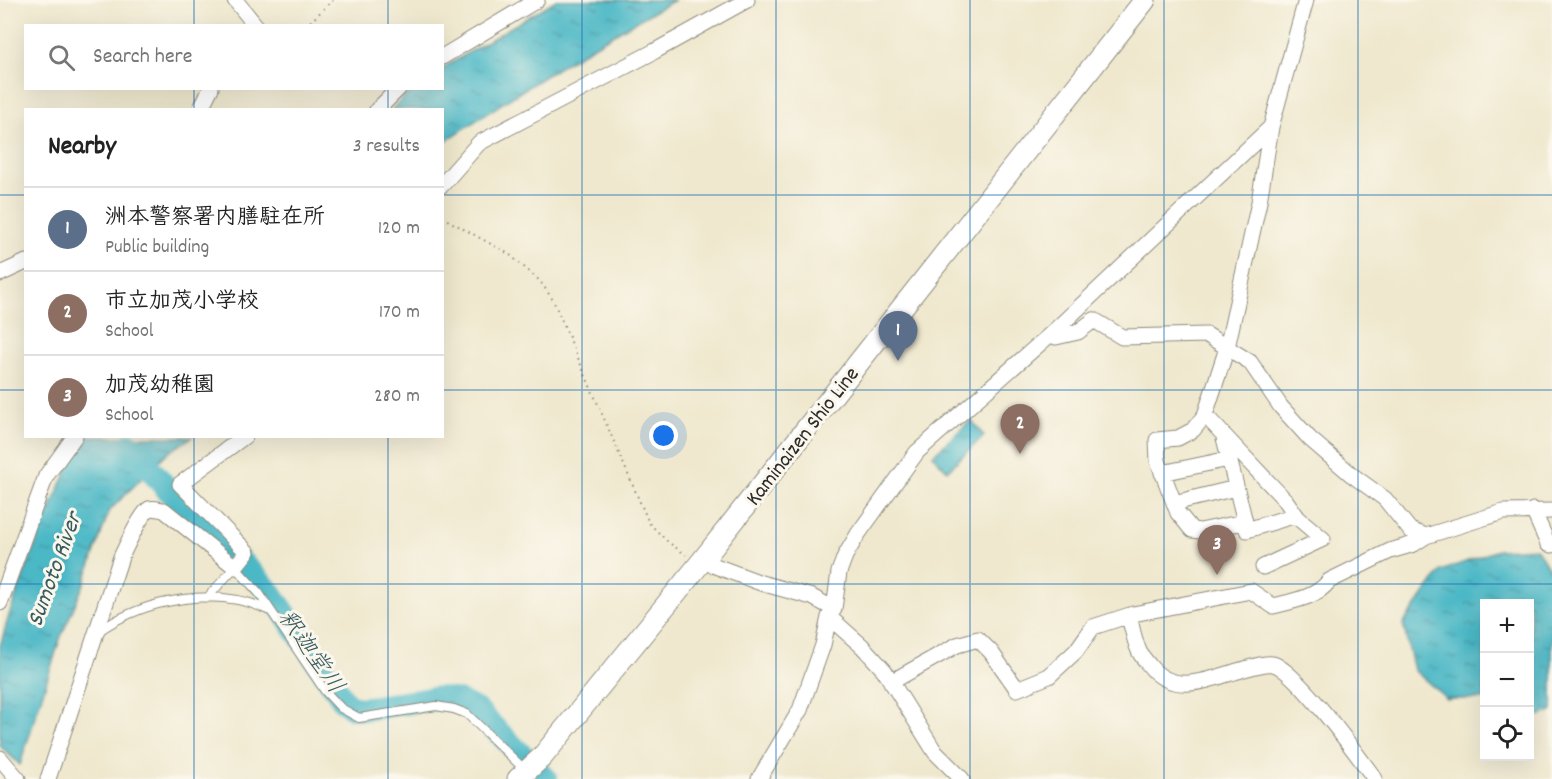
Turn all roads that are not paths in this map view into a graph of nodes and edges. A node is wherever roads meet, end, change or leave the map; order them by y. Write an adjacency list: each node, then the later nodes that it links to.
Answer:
1 (235, 0): 6 (street)
2 (537, 0): 7 (street)
3 (747, 0): 13 (street)
4 (1145, 0): 32 (main road, Kaminaizen Shio Line)
5 (1306, 0): 12 (street)
6 (254, 24)
7 (444, 56)
8 (210, 90): 10 (street)
9 (397, 90): 11 (street)
10 (201, 108)
11 (379, 108)
12 (1271, 128): 16 (street); 17 (street)
13 (444, 183)
14 (24, 263): 15 (street)
15 (0, 274)
16 (1053, 332): 17 (street); 38 (street)
17 (1227, 348): 18 (street); 30 (street)
18 (1205, 415): 19 (street); 23 (street)
19 (1223, 434): 22 (street); 28 (street)
20 (74, 438): 36 (street)
21 (242, 438): 33 (street)
22 (1229, 459): 23 (street); 24 (street)
23 (1162, 474): 25 (street)
24 (1236, 488): 25 (street); 29 (street)
25 (1174, 503): 29 (street)
26 (1533, 510): 27 (street); 30 (street); 31 (street)
27 (1552, 511)
28 (1296, 515): 29 (street); 34 (street)
29 (1244, 522)
30 (1426, 536): 39 (street)
31 (1552, 545)
32 (702, 561): 38 (street); 43 (main road, Kaminaizen Shio Line)
33 (236, 567): 35 (lane); 37 (lane); 40 (street)
34 (1263, 567)
35 (207, 598): 37 (lane); 40 (lane)
36 (0, 603)
37 (271, 612): 43 (lane)
38 (831, 613): 41 (street); 46 (street)
39 (1129, 615): 41 (street); 48 (street)
40 (96, 634): 45 (street)
41 (891, 682): 47 (street)
42 (0, 758): 44 (street)
43 (528, 769)
44 (16, 776)
45 (48, 779)
46 (759, 779)
47 (962, 779)
48 (1375, 779)

